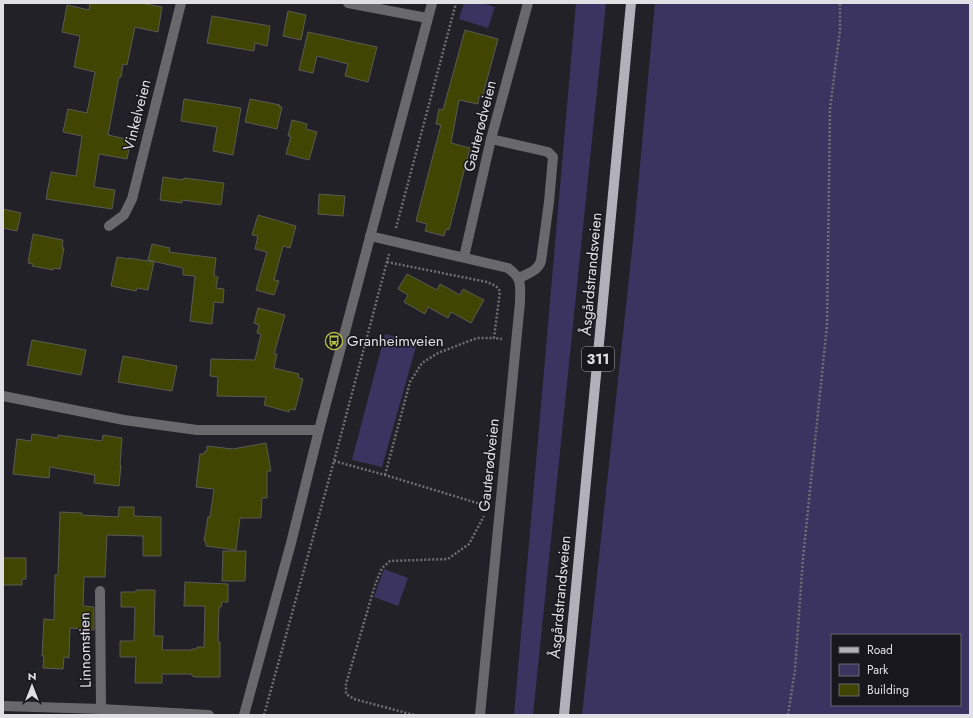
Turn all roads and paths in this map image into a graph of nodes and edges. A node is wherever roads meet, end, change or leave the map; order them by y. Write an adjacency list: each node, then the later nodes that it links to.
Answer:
1 (181, 3): 10 (street, Vinkelveien)
2 (348, 3): 8 (street)
3 (432, 3): 8 (street)
4 (456, 3): 12 (path)
5 (528, 3): 9 (street, Gauterødveien)
6 (631, 3): 30 (main road, Åsgårdstrandsveien / 311)
7 (840, 3): 31 (path)
8 (428, 18): 11 (street)
9 (492, 139): 13 (street, Gauterødveien); 15 (street)
10 (109, 226)
11 (370, 236): 12 (street); 19 (street)
12 (392, 241): 13 (street); 14 (path)
13 (464, 257): 15 (street)
14 (386, 262): 16 (path); 20 (path)
15 (519, 278): 17 (street, Gauterødveien)
16 (494, 338): 17 (path); 21 (path)
17 (516, 341): 29 (street, Gauterødveien)
18 (3, 396): 19 (street)
19 (319, 430): 26 (street)
20 (334, 461): 21 (path); 27 (path)
21 (385, 474): 28 (path)
22 (100, 591): 24 (street, Linnomstien)
23 (3, 706): 24 (street, Linnomstien)
24 (101, 709): 25 (street, Linnomstien)
25 (209, 715)
26 (244, 715)
27 (264, 715)
28 (414, 715)
29 (480, 715)
30 (564, 715)
31 (788, 715)

